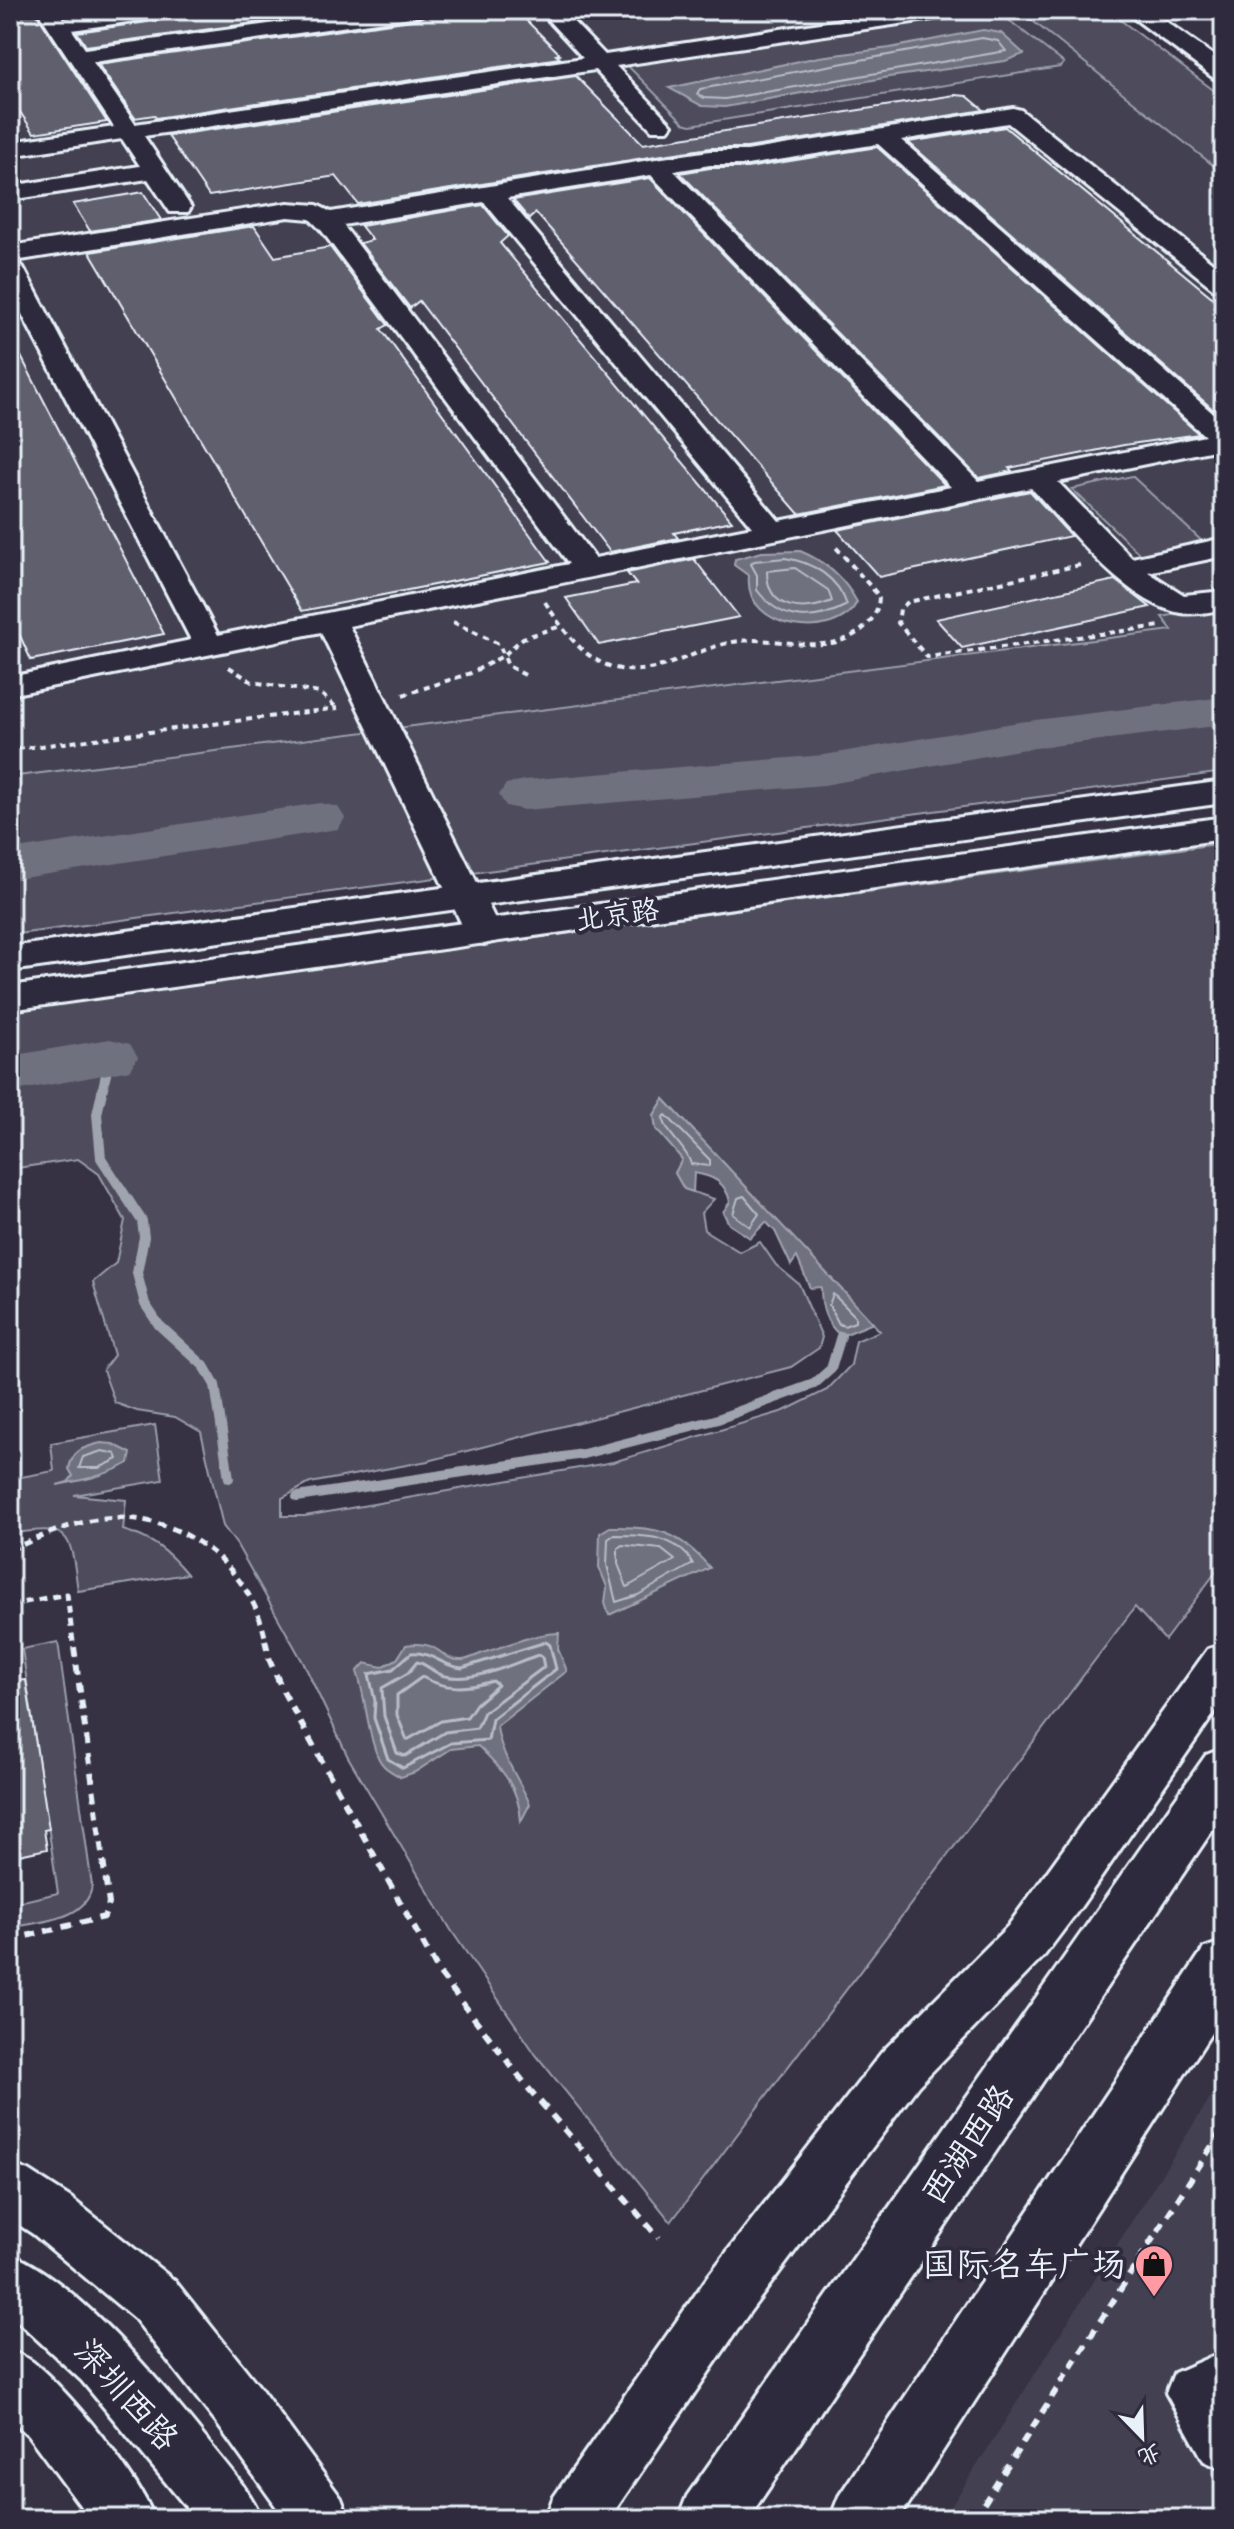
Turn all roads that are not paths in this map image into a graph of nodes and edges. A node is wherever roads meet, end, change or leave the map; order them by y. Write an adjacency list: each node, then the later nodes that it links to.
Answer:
1 (169, 10): 7 (street)
2 (419, 10): 9 (street)
3 (550, 10): 10 (street)
4 (953, 10): 10 (street)
5 (1135, 10): 11 (main road)
6 (1161, 10): 8 (main road)
7 (53, 18): 9 (street)
8 (1224, 54)
9 (79, 57): 13 (street)
10 (600, 62): 12 (street); 13 (street)
11 (1224, 74)
12 (660, 125)
13 (129, 132): 15 (street); 17 (street)
14 (883, 136): 16 (street); 24 (street); 25 (street)
15 (10, 149)
16 (656, 166): 19 (street); 27 (street)
17 (155, 171): 18 (street); 20 (street)
18 (10, 193)
19 (490, 193): 21 (street); 28 (street)
20 (179, 207)
21 (325, 220): 22 (street); 31 (street)
22 (10, 254)
23 (10, 267): 34 (street)
24 (1224, 285)
25 (1224, 439): 26 (street)
26 (1038, 478): 27 (street); 30 (street)
27 (971, 491): 28 (street)
28 (772, 532): 31 (street)
29 (1224, 547): 30 (street)
30 (1122, 563): 32 (street)
31 (588, 569): 33 (street)
32 (1224, 600)
33 (331, 621): 34 (street); 38 (street)
34 (209, 646): 35 (street)
35 (10, 686)
36 (1224, 792): 38 (main road, 北京路)
37 (1224, 828): 39 (main road, 北京路)
38 (467, 898): 39 (street); 40 (main road, 北京路)
39 (484, 933): 41 (main road, 北京路)
40 (10, 959)
41 (10, 998)
42 (1224, 1662): 53 (street)
43 (1224, 1770): 54 (main road, 西湖西路)
44 (1224, 1965): 55 (main road)
45 (10, 2189): 52 (street)
46 (10, 2280): 51 (street, 深圳西路)
47 (10, 2379): 50 (street)
48 (1209, 2386): 49 (street)
49 (1224, 2441)
50 (126, 2519)
51 (233, 2519)
52 (320, 2519)
53 (574, 2519)
54 (710, 2519)
55 (862, 2519)

